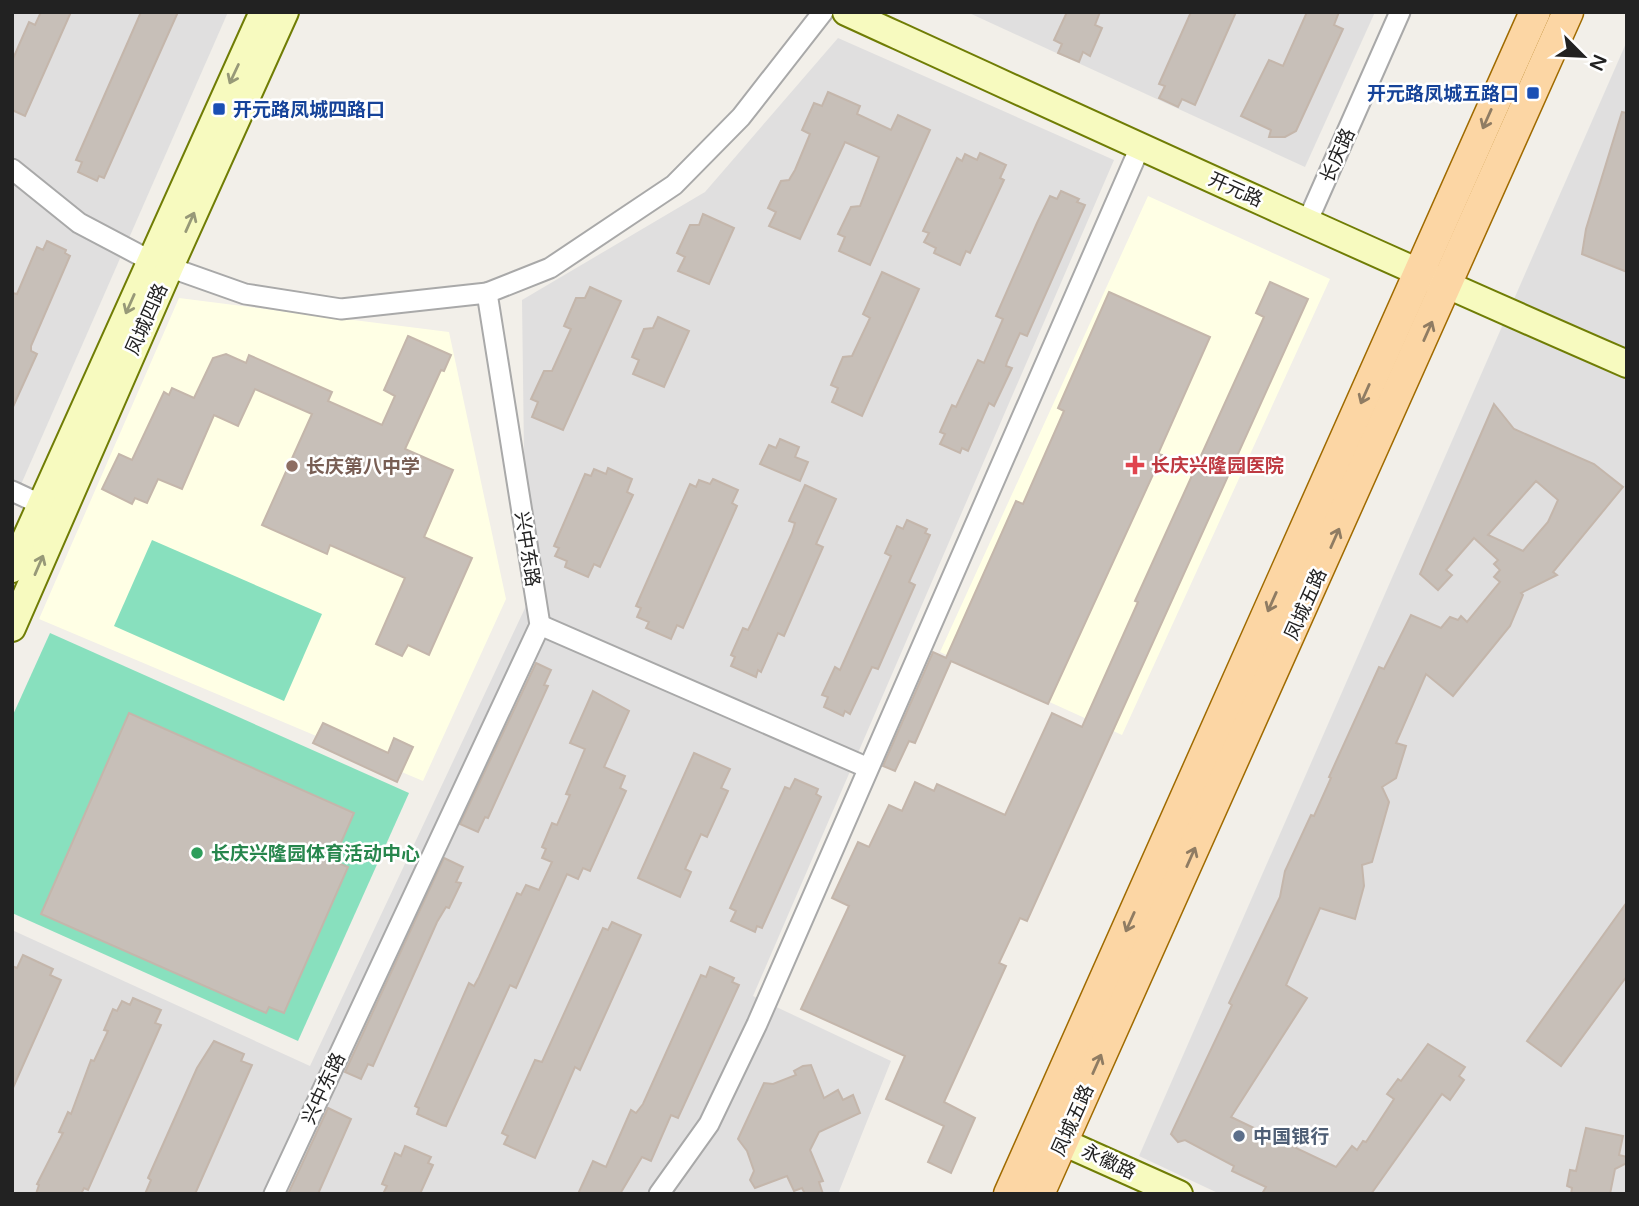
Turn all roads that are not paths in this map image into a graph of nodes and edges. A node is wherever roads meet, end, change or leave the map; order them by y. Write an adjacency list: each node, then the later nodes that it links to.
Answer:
1 (263, 12): 11 (street, 凤城四路, one-way to 11)
2 (285, 12): 11 (street, 凤城四路, one-way to 2)
3 (823, 12): 14 (street)
4 (846, 12): 8 (street, 开元路)
5 (1400, 12): 10 (street, 长庆路)
6 (1535, 12): 12 (main road, 凤城五路, one-way to 12)
7 (1568, 12): 13 (main road, 凤城五路)
8 (1140, 147): 10 (street, 开元路); 21 (street)
9 (12, 169): 11 (street)
10 (1308, 220): 12 (street, 开元路)
11 (159, 264): 14 (street); 17 (street, 凤城四路, one-way to 17); 20 (street, 凤城四路, one-way to 11)
12 (1418, 274): 13 (street, 开元路); 22 (main road, 凤城五路, one-way to 22)
13 (1448, 286): 15 (street, 开元路); 22 (main road, 凤城五路, one-way to 13)
14 (487, 293): 19 (street, 兴中东路)
15 (1627, 364)
16 (12, 491): 17 (street)
17 (40, 504): 18 (street, 凤城四路)
18 (12, 569)
19 (540, 625): 21 (street); 23 (street, 兴中东路)
20 (12, 628)
21 (866, 767): 24 (street)
22 (1050, 1136): 25 (main road, 凤城五路); 26 (main road, 凤城五路); 27 (street, 永徽路)
23 (274, 1194)
24 (659, 1194)
25 (1009, 1194)
26 (1039, 1194)
27 (1179, 1194)

